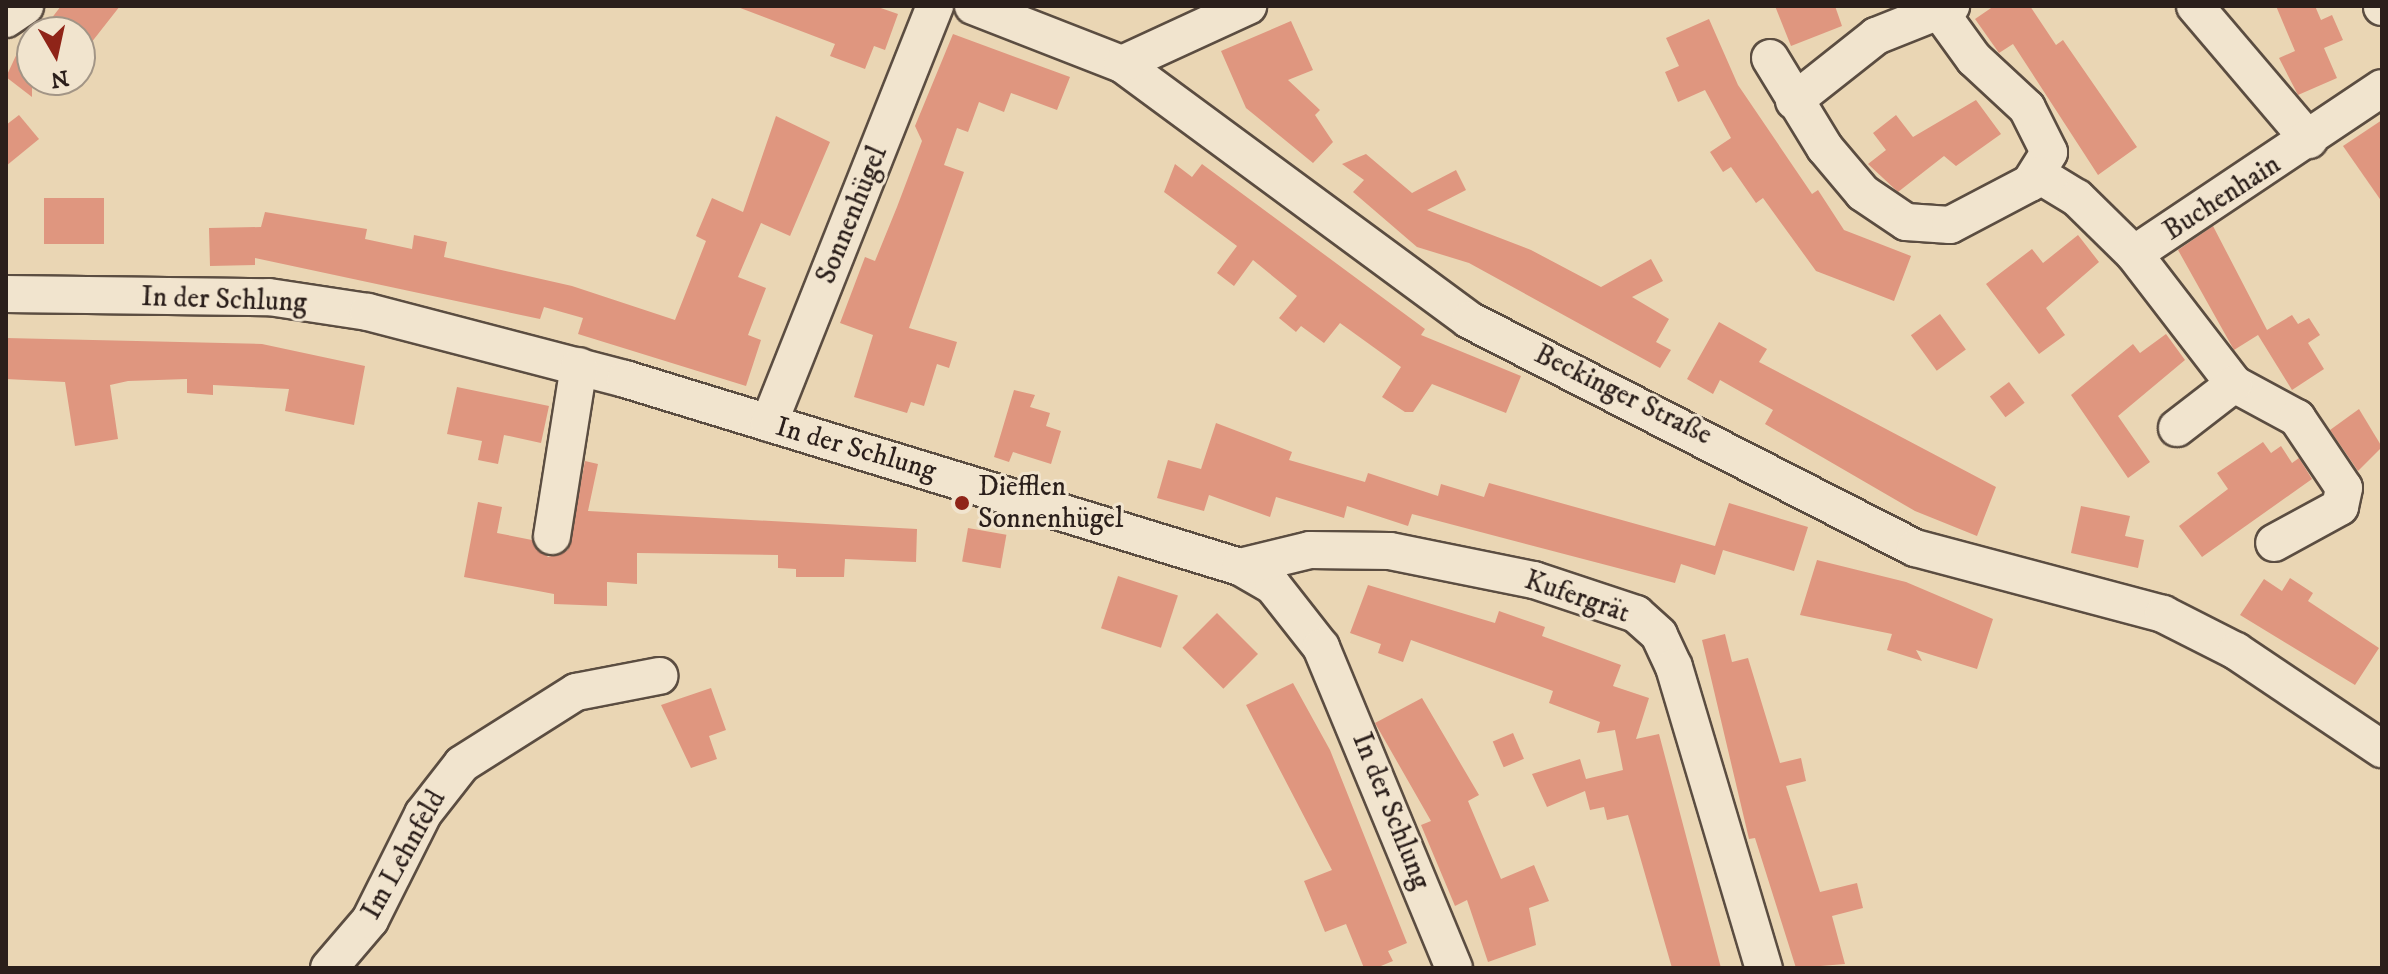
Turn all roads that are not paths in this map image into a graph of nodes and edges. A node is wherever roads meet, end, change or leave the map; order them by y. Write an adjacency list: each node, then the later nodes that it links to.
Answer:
1 (25, 6): 7 (street)
2 (935, 6): 18 (street, Sonnenhügel)
3 (973, 6): 9 (street, Beckinger Straße)
4 (1248, 6): 9 (street)
5 (2195, 6): 12 (street, Buchenhain)
6 (1946, 9): 11 (street); 13 (street)
7 (6, 19)
8 (1770, 58): 11 (street)
9 (1122, 64): 24 (street, Beckinger Straße)
10 (2382, 88): 12 (street, Buchenhain)
11 (1794, 101): 13 (street)
12 (2309, 140): 14 (street, Buchenhain)
13 (2039, 175): 14 (street, Buchenhain)
14 (2134, 254): 17 (street, Buchenhain)
15 (6, 294): 16 (street, In der Schlung)
16 (579, 366): 18 (street, In der Schlung); 20 (street)
17 (2234, 384): 19 (street); 21 (street, Buchenhain)
18 (769, 423): 22 (street, In der Schlung)
19 (2177, 428)
20 (552, 536)
21 (2274, 543)
22 (1240, 567): 26 (street, In der Schlung); 27 (street, Kufergrät)
23 (659, 676): 25 (street, Im Lehnfeld)
24 (2382, 749)
25 (329, 968)
26 (1454, 968)
27 (1764, 968)

